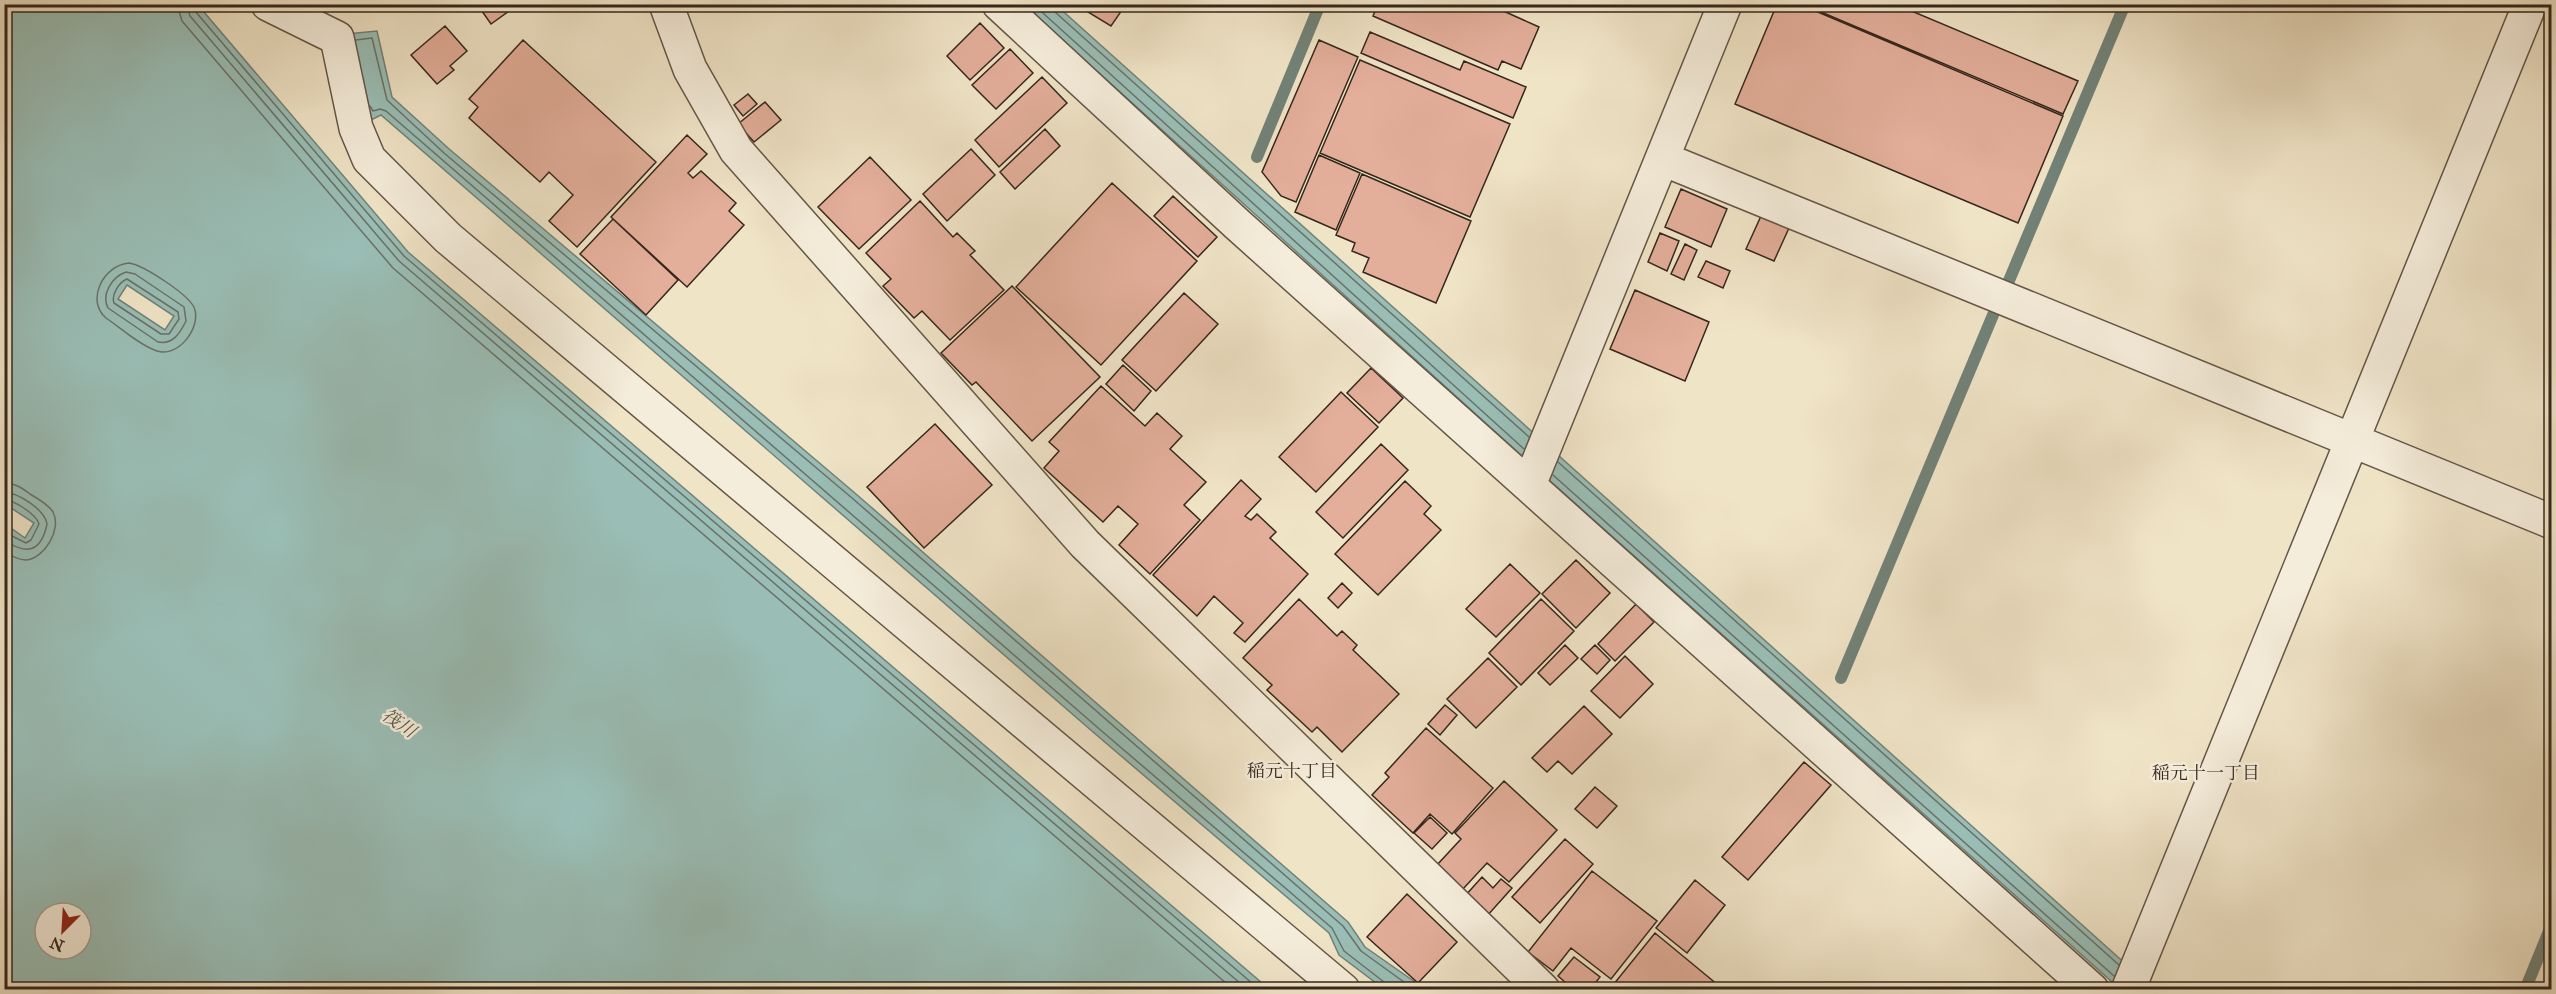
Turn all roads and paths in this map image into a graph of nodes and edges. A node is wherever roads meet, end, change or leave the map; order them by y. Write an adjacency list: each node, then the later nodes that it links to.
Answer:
1 (268, 4): 11 (street)
2 (666, 4): 12 (street)
3 (999, 4): 8 (street)
4 (1725, 4): 6 (street)
5 (2530, 4): 7 (street)
6 (1663, 159): 7 (street); 8 (street)
7 (2352, 442): 9 (street); 10 (street)
8 (1532, 479): 13 (street)
9 (2552, 522)
10 (2133, 978)
11 (1343, 990)
12 (1543, 990)
13 (2092, 990)

